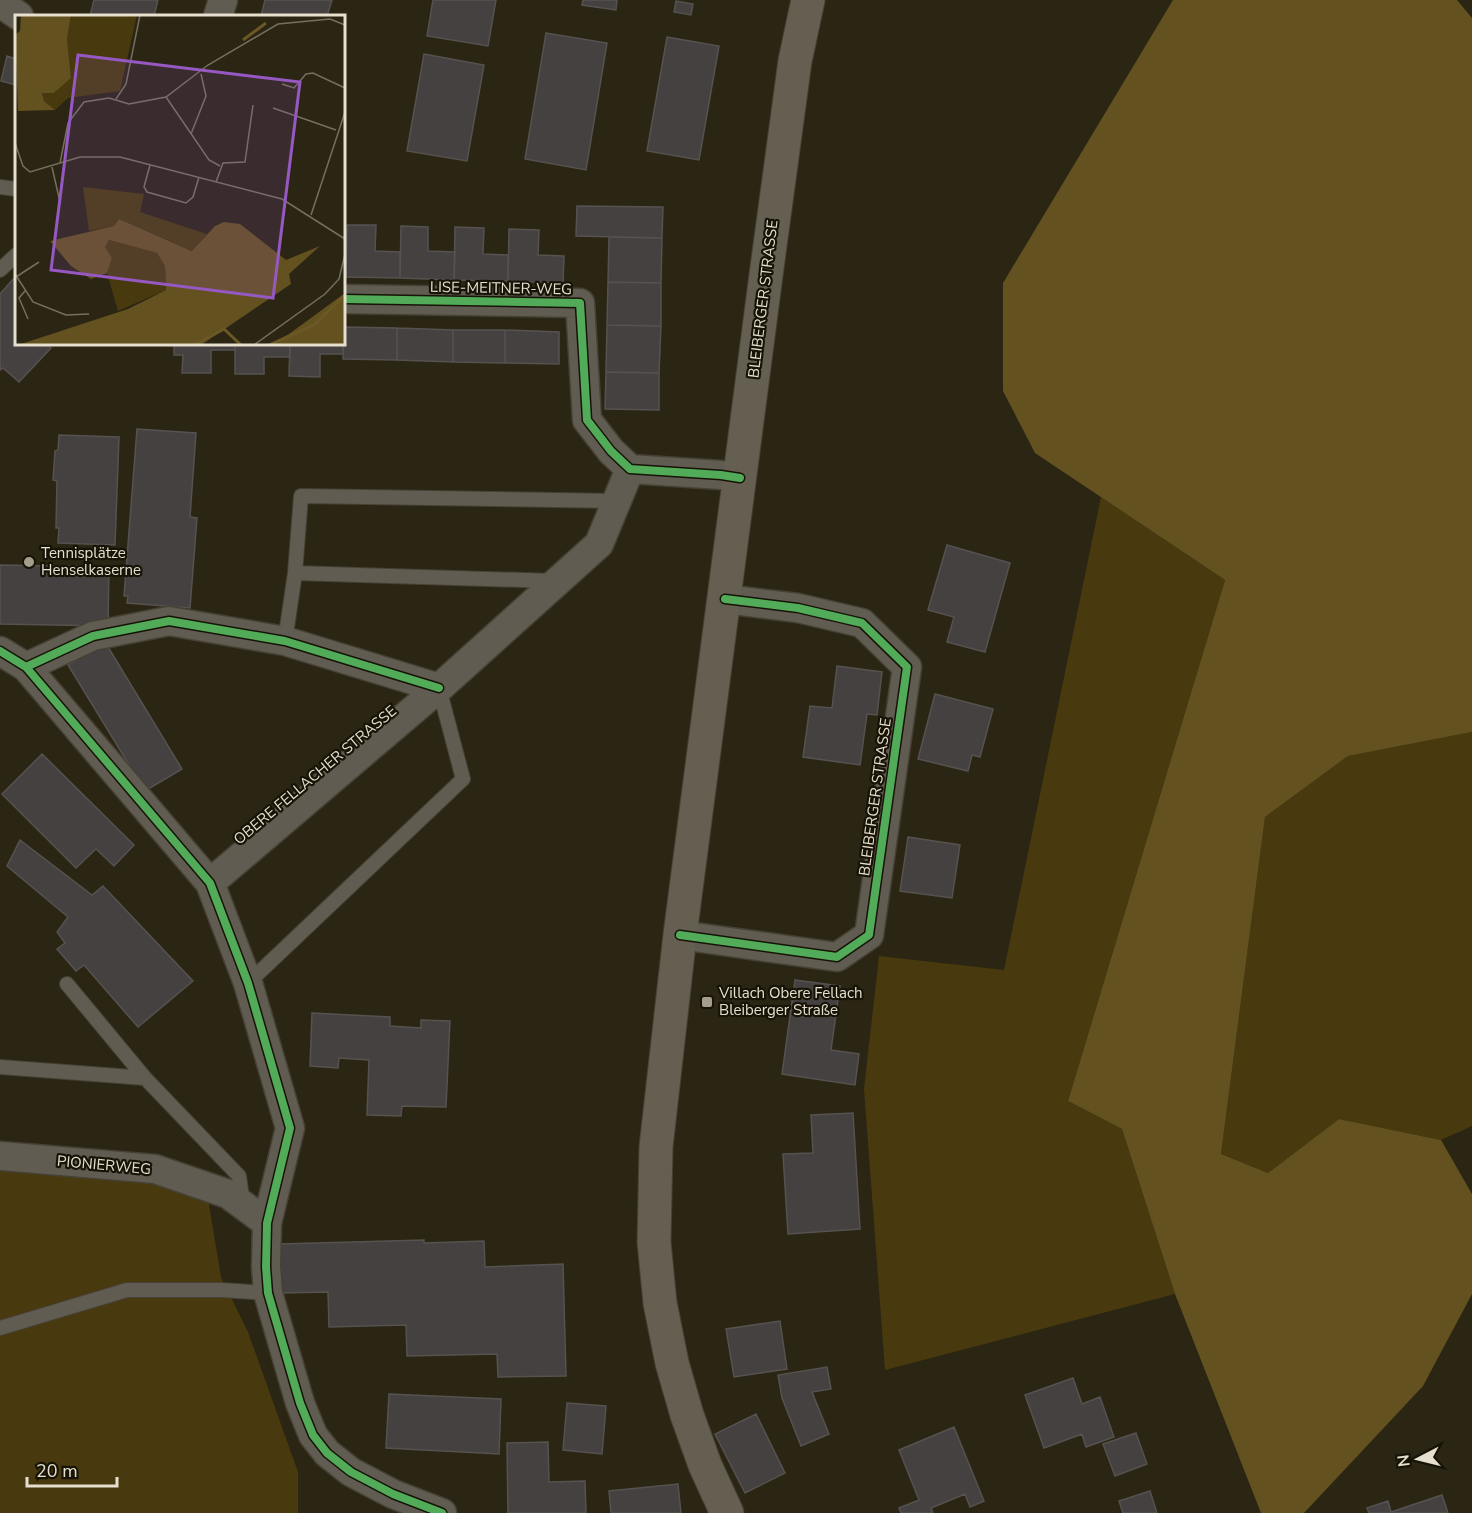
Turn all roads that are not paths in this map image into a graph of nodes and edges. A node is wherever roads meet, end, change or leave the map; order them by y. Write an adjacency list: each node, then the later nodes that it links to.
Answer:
1 (222, 0): 5 (street)
2 (808, 0): 12 (main road, BLEIBERGER STRASSE)
3 (0, 3): 4 (street)
4 (18, 15)
5 (219, 15)
6 (0, 187): 7 (lane)
7 (15, 189)
8 (15, 256): 9 (lane)
9 (0, 270)
10 (345, 299): 11 (street, LISE-MEITNER-WEG)
11 (630, 469): 12 (street); 13 (street, OBERE FELLACHER STRASSE)
12 (740, 478): 16 (main road, BLEIBERGER STRASSE)
13 (617, 501): 14 (lane); 15 (street, OBERE FELLACHER STRASSE)
14 (295, 573): 15 (lane); 17 (lane)
15 (559, 581): 20 (street, OBERE FELLACHER STRASSE)
16 (725, 599): 22 (main road, BLEIBERGER STRASSE); 22 (street, BLEIBERGER STRASSE)
17 (285, 641): 19 (street); 20 (street)
18 (0, 651): 19 (street)
19 (26, 667): 21 (street)
20 (439, 688): 21 (street, OBERE FELLACHER STRASSE); 23 (lane)
21 (210, 883): 23 (street)
22 (680, 935): 33 (main road, BLEIBERGER STRASSE)
23 (248, 983): 29 (street)
24 (67, 984): 26 (lane)
25 (0, 1067): 26 (lane)
26 (145, 1078): 28 (lane)
27 (0, 1156): 28 (street, PIONIERWEG)
28 (244, 1206): 29 (street, PIONIERWEG)
29 (267, 1222): 30 (street)
30 (268, 1293): 31 (lane); 32 (street)
31 (0, 1328)
32 (442, 1513)
33 (727, 1513)

